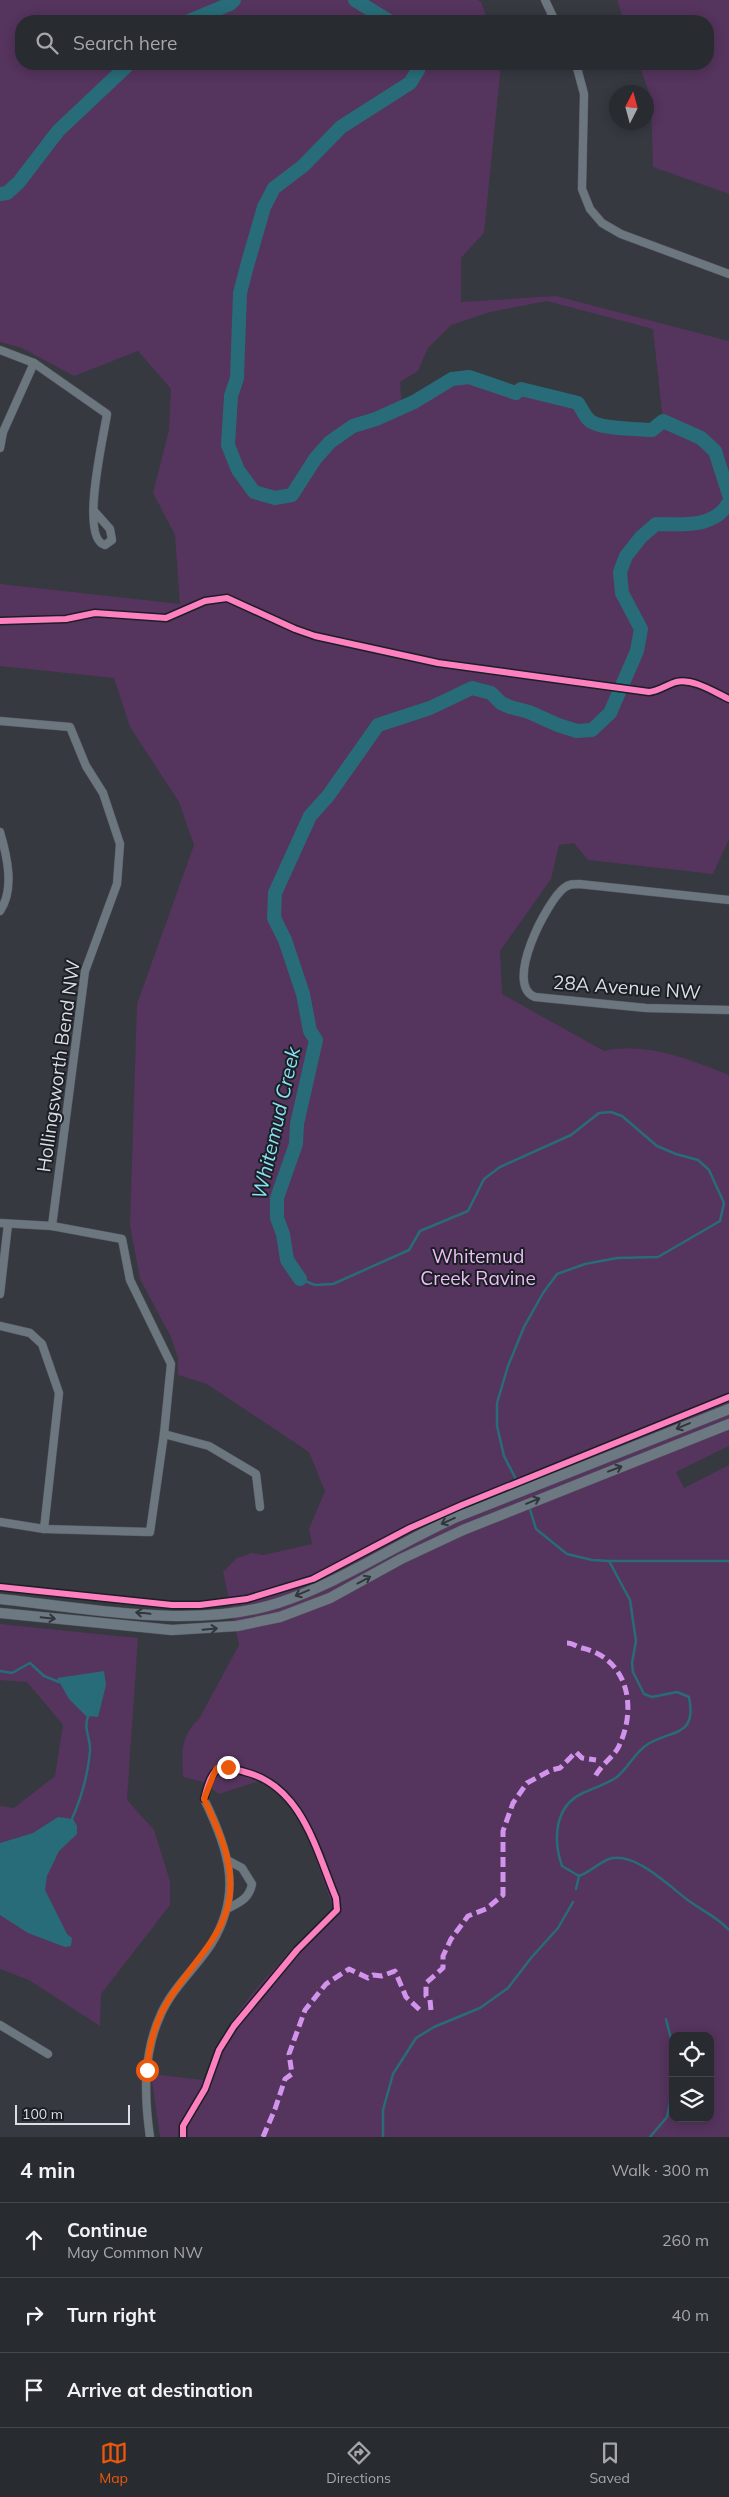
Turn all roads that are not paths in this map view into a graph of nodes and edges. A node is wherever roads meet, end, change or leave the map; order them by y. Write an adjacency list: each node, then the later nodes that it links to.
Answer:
1 (545, 0): 2 (street)
2 (552, 15)
3 (578, 70): 4 (street)
4 (729, 274)
5 (0, 350): 6 (street)
6 (34, 363): 7 (street); 8 (street)
7 (0, 448)
8 (94, 511)
9 (0, 721): 15 (street, Hollingsworth Bend NW)
10 (0, 832): 12 (street)
11 (729, 900): 13 (street, 28A Avenue NW)
12 (0, 912)
13 (729, 1010)
14 (4, 1224): 15 (street); 16 (street)
15 (52, 1226): 20 (street)
16 (0, 1294)
17 (0, 1326): 23 (street)
18 (729, 1409): 24 (main road, one-way to 24)
19 (729, 1424): 25 (main road, one-way to 19)
20 (164, 1434): 21 (street); 23 (street)
21 (260, 1507)
22 (0, 1522): 23 (street)
23 (44, 1529)
24 (0, 1599)
25 (0, 1613)
26 (204, 1799): 27 (street)
27 (227, 1860): 28 (street); 28 (street)
28 (227, 1909): 31 (street)
29 (0, 2024): 30 (street)
30 (48, 2054)
31 (150, 2137)

